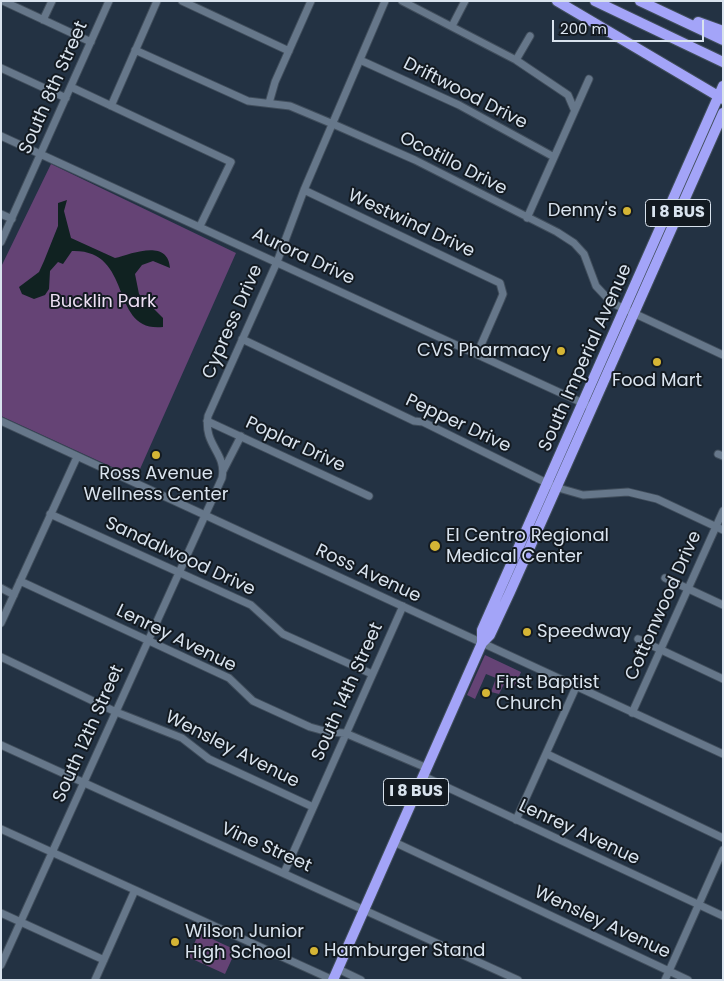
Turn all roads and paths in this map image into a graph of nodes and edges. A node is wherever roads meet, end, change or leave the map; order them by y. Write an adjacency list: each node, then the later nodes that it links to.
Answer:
1 (3, 1): 14 (street)
2 (52, 1): 14 (street)
3 (109, 1): 19 (street, South 8th Street)
4 (157, 1): 20 (street)
5 (182, 1): 21 (street)
6 (311, 1): 21 (street)
7 (385, 1): 22 (street, Cypress Drive)
8 (402, 1): 15 (street)
9 (465, 1): 15 (street)
10 (556, 1): 30 (highway)
11 (595, 1): 24 (highway)
12 (640, 1): 13 (highway)
13 (660, 10): 16 (highway); 18 (highway)
14 (43, 20): 19 (street)
15 (452, 26): 23 (street)
16 (723, 31)
17 (530, 36): 23 (street)
18 (723, 40)
19 (91, 42): 28 (street, South 8th Street)
20 (135, 50): 31 (street, Ocotillo Drive); 32 (street)
21 (289, 51): 31 (street)
22 (360, 60): 35 (street, Cypress Drive); 38 (street, Driftwood Drive)
23 (516, 60): 33 (street)
24 (723, 62)
25 (1, 68): 29 (street)
26 (589, 79): 33 (street)
27 (723, 86): 30 (highway, South Imperial Avenue / I 8 BUS)
28 (71, 87): 29 (street, South 8th Street); 32 (street)
29 (66, 98): 37 (street, South 8th Street)
30 (720, 98): 46 (highway, South Imperial Avenue / I 8 BUS)
31 (269, 103): 35 (street, Ocotillo Drive)
32 (111, 106): 43 (street)
33 (574, 109): 38 (street)
34 (723, 113): 46 (highway, South Imperial Avenue / I 8 BUS)
35 (333, 124): 39 (street, Cypress Drive); 41 (street, Ocotillo Drive)
36 (1, 136): 37 (street, Aurora Drive)
37 (41, 155): 42 (street, South 8th Street); 43 (street, Aurora Drive)
38 (554, 157): 41 (street)
39 (304, 190): 45 (street, Cypress Drive); 48 (street, Westwind Drive)
40 (1, 214): 42 (street)
41 (527, 218): 46 (street, Ocotillo Drive)
42 (12, 219): 44 (street, South 8th Street)
43 (200, 226): 45 (street, Aurora Drive)
44 (1, 242)
45 (277, 262): 47 (street, Cypress Drive); 48 (street, Aurora Drive)
46 (629, 312): 49 (street, Ocotillo Drive); 50 (highway, South Imperial Avenue / I 8 BUS)
47 (242, 339): 52 (street, Cypress Drive); 56 (street, Pepper Drive)
48 (477, 354): 50 (street, Aurora Drive)
49 (723, 354)
50 (588, 405): 56 (highway, South Imperial Avenue / I 8 BUS)
51 (1, 421): 54 (street, Ross Avenue)
52 (207, 421): 53 (street, Poplar Drive); 55 (street)
53 (241, 436): 55 (street); 57 (street, Poplar Drive)
54 (77, 457): 59 (street); 60 (street, Ross Avenue)
55 (223, 471): 60 (street)
56 (552, 486): 61 (street, Pepper Drive); 73 (highway, South Imperial Avenue / I 8 BUS)
57 (369, 496)
58 (723, 511): 61 (street, Cottonwood Drive)
59 (50, 514): 62 (street, Sandalwood Drive); 64 (street)
60 (205, 516): 62 (street, South 12th Street); 69 (street, Ross Avenue)
61 (719, 528): 66 (street, Cottonwood Drive)
62 (179, 573): 72 (street, South 12th Street); 76 (street, Sandalwood Drive)
63 (665, 578): 66 (street)
64 (20, 581): 67 (street); 72 (street, Lenrey Avenue)
65 (1, 588): 67 (street)
66 (687, 588): 68 (street); 74 (street, Cottonwood Drive)
67 (14, 594): 70 (street)
68 (723, 605)
69 (402, 606): 73 (street, Ross Avenue); 76 (street, South 14th Street)
70 (1, 623)
71 (638, 639): 74 (street)
72 (148, 640): 79 (street, South 12th Street); 81 (street, Lenrey Avenue)
73 (482, 643): 78 (street, Ross Avenue); 85 (highway, South Imperial Avenue / I 8 BUS)
74 (660, 650): 77 (street); 80 (street, Cottonwood Drive)
75 (1, 657): 79 (street, Wensley Avenue)
76 (372, 674): 81 (street, South 14th Street)
77 (723, 679)
78 (576, 687): 80 (street, Ross Avenue); 83 (street)
79 (116, 712): 86 (street, South 12th Street); 87 (street, Wensley Avenue)
80 (632, 713): 84 (street, Ross Avenue)
81 (345, 733): 85 (street, Lenrey Avenue); 87 (street, South 14th Street)
82 (1, 745): 86 (street, Vine Street)
83 (546, 754): 88 (street); 90 (street)
84 (723, 754)
85 (425, 772): 88 (street, Lenrey Avenue); 91 (highway, South Imperial Avenue / I 8 BUS)
86 (84, 782): 93 (street, South 12th Street); 94 (street, Vine Street)
87 (313, 806): 94 (street, South 14th Street)
88 (516, 820): 96 (street, Lenrey Avenue)
89 (1, 829): 93 (street)
90 (723, 838)
91 (394, 842): 97 (highway, South Imperial Avenue / I 8 BUS); 104 (street, Wensley Avenue)
92 (723, 850): 96 (street)
93 (52, 852): 95 (street); 100 (street, South 12th Street)
94 (284, 873): 97 (street, Vine Street)
95 (136, 890): 101 (street); 106 (street)
96 (699, 905): 99 (street, Lenrey Avenue); 104 (street)
97 (364, 909): 103 (highway, South Imperial Avenue / I 8 BUS); 108 (street, Vine Street)
98 (1, 914): 100 (street)
99 (723, 916)
100 (21, 922): 101 (street); 102 (street, South 12th Street)
101 (104, 960): 105 (street)
102 (1, 965)
103 (338, 969): 106 (highway, South Imperial Avenue / I 8 BUS); 107 (street)
104 (669, 971): 109 (street); 110 (street, Wensley Avenue)
105 (95, 980)
106 (333, 980)
107 (361, 980)
108 (518, 980)
109 (665, 980)
110 (688, 980)

